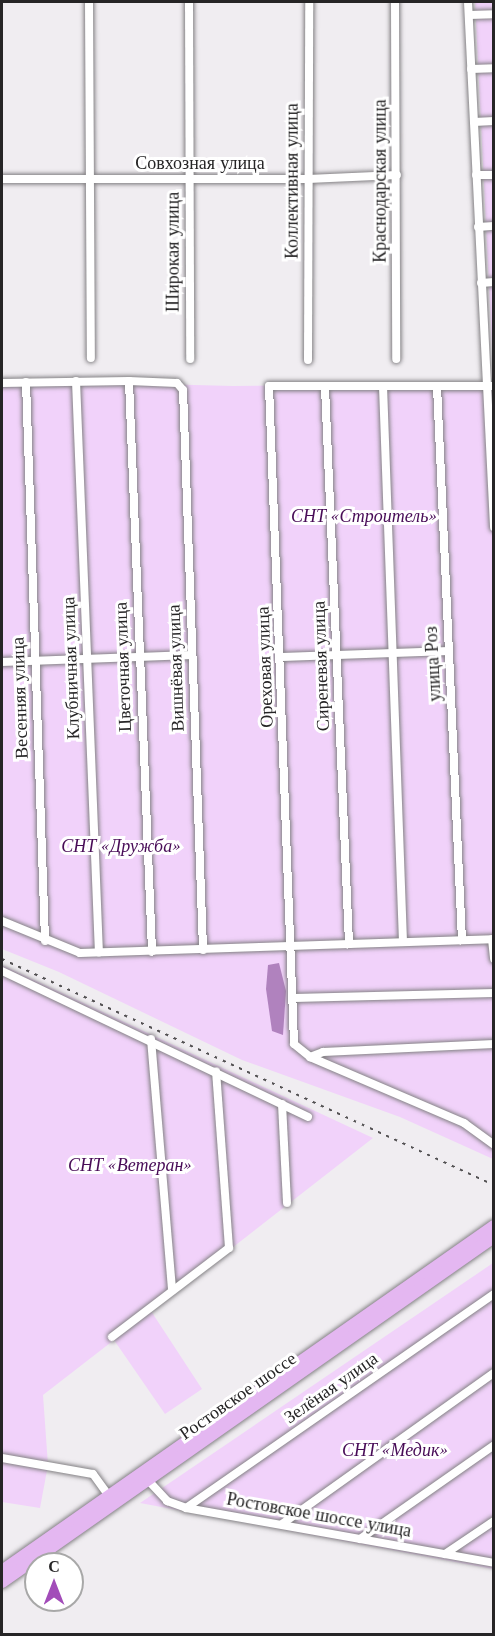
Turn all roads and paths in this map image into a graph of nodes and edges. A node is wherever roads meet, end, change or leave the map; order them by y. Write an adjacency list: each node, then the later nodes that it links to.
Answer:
1 (88, 2): 16 (street)
2 (189, 2): 17 (street, Широкая улица)
3 (309, 2): 18 (street, Коллективная улица)
4 (395, 2): 12 (street, Краснодарская улица)
5 (468, 2): 7 (street)
6 (494, 14): 7 (street)
7 (469, 15): 9 (street)
8 (494, 68): 9 (street)
9 (471, 69): 11 (street)
10 (494, 121): 11 (street)
11 (474, 122): 14 (street)
12 (397, 174): 18 (street, Совхозная улица); 27 (street, Краснодарская улица)
13 (494, 175): 14 (street)
14 (476, 176): 20 (street)
15 (2, 178): 16 (street, Совхозная улица)
16 (89, 178): 17 (street, Совхозная улица); 25 (street)
17 (190, 179): 18 (street, Совхозная улица); 26 (street, Широкая улица)
18 (308, 179): 28 (street, Коллективная улица)
19 (494, 226): 20 (street)
20 (478, 227): 22 (street)
21 (494, 282): 22 (street)
22 (481, 283): 23 (street)
23 (483, 332): 24 (street); 35 (street)
24 (494, 332)
25 (92, 358)
26 (190, 359)
27 (396, 359)
28 (308, 360)
29 (76, 381): 30 (street); 32 (street); 46 (street, Клубничная улица)
30 (129, 381): 43 (street, Вишнёвая улица); 44 (street, Цветочная улица)
31 (2, 382): 32 (street)
32 (26, 382): 47 (street, Весенняя улица)
33 (383, 386): 34 (street); 36 (street); 41 (street)
34 (437, 386): 35 (street); 40 (street, улица Роз)
35 (490, 386): 37 (street)
36 (325, 387): 42 (street, Сиреневая улица); 45 (street, Ореховая улица)
37 (491, 440): 38 (street)
38 (492, 490): 39 (street)
39 (494, 527)
40 (449, 651): 41 (street); 51 (street, улица Роз)
41 (394, 653): 42 (street); 53 (street)
42 (337, 654): 45 (street); 54 (street, Сиреневая улица)
43 (192, 656): 44 (street); 56 (street, Вишнёвая улица)
44 (138, 657): 46 (street); 57 (street, Цветочная улица)
45 (282, 657): 55 (street, Ореховая улица)
46 (87, 659): 47 (street); 58 (street, Клубничная улица)
47 (35, 660): 48 (street); 52 (street, Весенняя улица)
48 (2, 662)
49 (2, 921): 52 (street)
50 (492, 939): 51 (street); 59 (street)
51 (462, 940): 53 (street)
52 (45, 941): 58 (street)
53 (403, 942): 54 (street)
54 (349, 944): 55 (street)
55 (292, 947): 56 (street); 62 (street, Ореховая улица)
56 (203, 950): 57 (street)
57 (152, 952): 58 (street)
58 (99, 953)
59 (494, 959)
60 (2, 971): 63 (street)
61 (494, 993): 62 (street)
62 (294, 998): 65 (street, Ореховая улица)
63 (151, 1039): 66 (street); 73 (street)
64 (494, 1044): 65 (street)
65 (310, 1057): 69 (street)
66 (216, 1071): 67 (street); 73 (street)
67 (282, 1104): 68 (street); 70 (street)
68 (308, 1117)
69 (494, 1145)
70 (287, 1203)
71 (494, 1226): 79 (highway, Ростовское шоссе)
72 (494, 1237): 79 (highway, Ростовское шоссе)
73 (172, 1290): 75 (street)
74 (494, 1294): 81 (street, Зелёная улица)
75 (112, 1337)
76 (494, 1373): 83 (street)
77 (494, 1445): 84 (street)
78 (2, 1458): 80 (street)
79 (145, 1477): 80 (highway, Ростовское шоссе); 81 (street, Ростовское шоссе улица)
80 (111, 1500): 87 (highway, Ростовское шоссе); 88 (highway, Ростовское шоссе)
81 (186, 1508): 83 (street, Ростовское шоссе улица)
82 (494, 1521): 85 (street)
83 (282, 1524): 84 (street, Ростовское шоссе улица)
84 (360, 1539): 85 (street, Ростовское шоссе улица)
85 (445, 1554): 86 (street, Ростовское шоссе улица)
86 (494, 1563)
87 (2, 1571)
88 (2, 1582)

